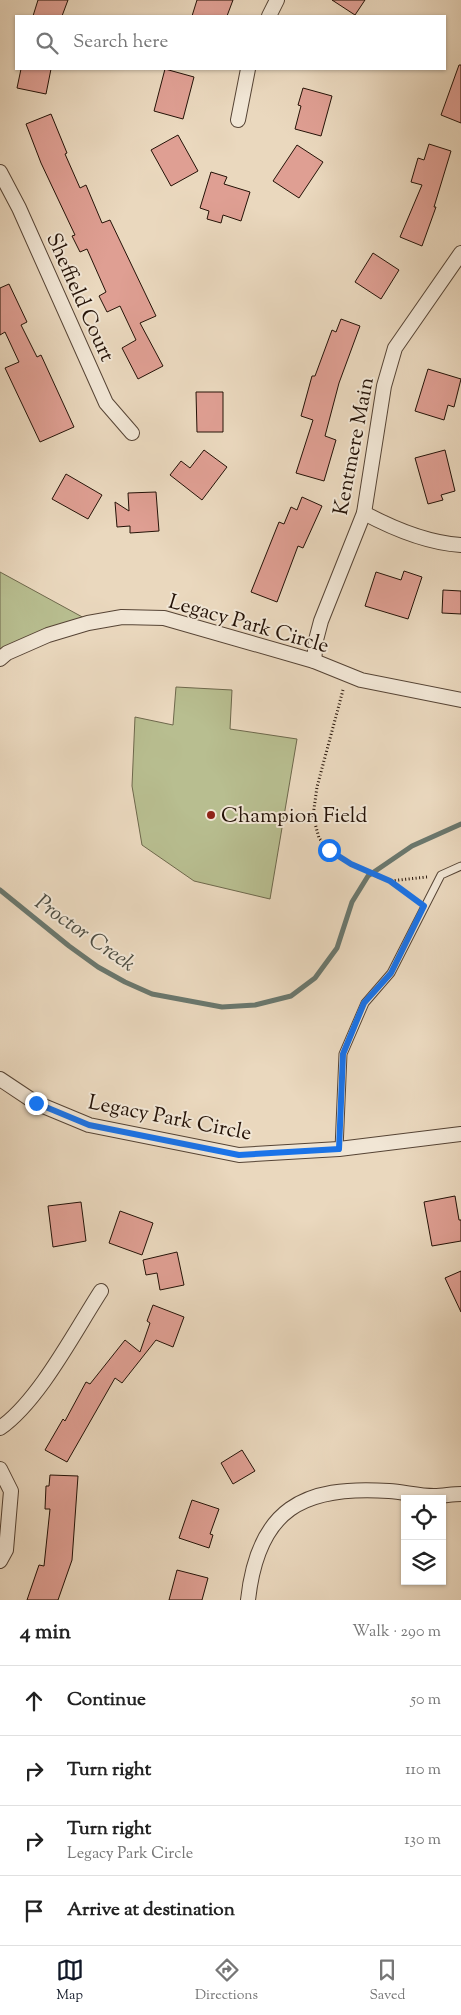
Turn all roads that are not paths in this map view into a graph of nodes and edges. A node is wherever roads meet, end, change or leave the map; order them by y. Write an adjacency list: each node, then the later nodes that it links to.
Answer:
1 (277, 0): 2 (street)
2 (269, 15)
3 (248, 70): 4 (street)
4 (238, 120)
5 (0, 172): 7 (street, Sheffield Court)
6 (461, 253): 8 (street, Kentmere Main)
7 (132, 432)
8 (364, 514): 9 (street); 11 (street, Kentmere Main)
9 (461, 545)
10 (0, 659): 11 (street, Legacy Park Circle)
11 (314, 661): 12 (street, Legacy Park Circle)
12 (461, 700)
13 (461, 866): 16 (lane)
14 (0, 1078): 16 (street, Legacy Park Circle)
15 (461, 1134): 16 (street, Legacy Park Circle)
16 (339, 1149)
17 (101, 1291): 18 (street)
18 (0, 1428)
19 (0, 1470): 21 (street)
20 (461, 1494): 22 (street)
21 (0, 1561)
22 (248, 1600)

